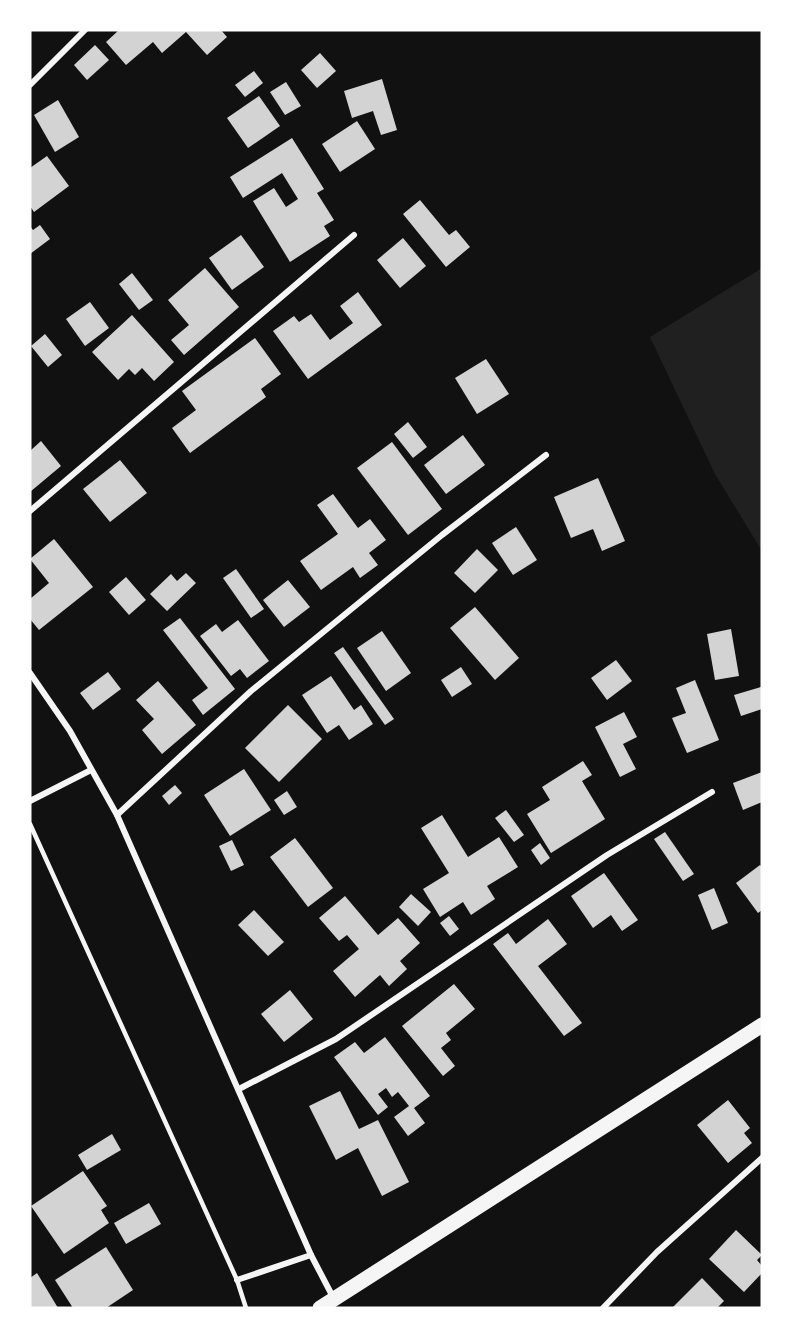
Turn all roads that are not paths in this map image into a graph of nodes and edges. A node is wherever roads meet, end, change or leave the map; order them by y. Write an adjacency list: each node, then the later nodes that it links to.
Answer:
1 (85, 30): 2 (street)
2 (30, 85)
3 (354, 235): 5 (street)
4 (546, 455): 10 (street)
5 (30, 511)
6 (30, 673): 7 (street)
7 (91, 770): 9 (street); 10 (street)
8 (712, 792): 13 (street)
9 (30, 801)
10 (117, 815): 13 (street)
11 (30, 824): 16 (lane)
12 (762, 1025): 17 (main road)
13 (239, 1089): 15 (street)
14 (762, 1158): 20 (street)
15 (311, 1255): 16 (street); 17 (street)
16 (237, 1280): 18 (lane)
17 (334, 1299): 19 (main road)
18 (246, 1308)
19 (320, 1308)
20 (603, 1308)

